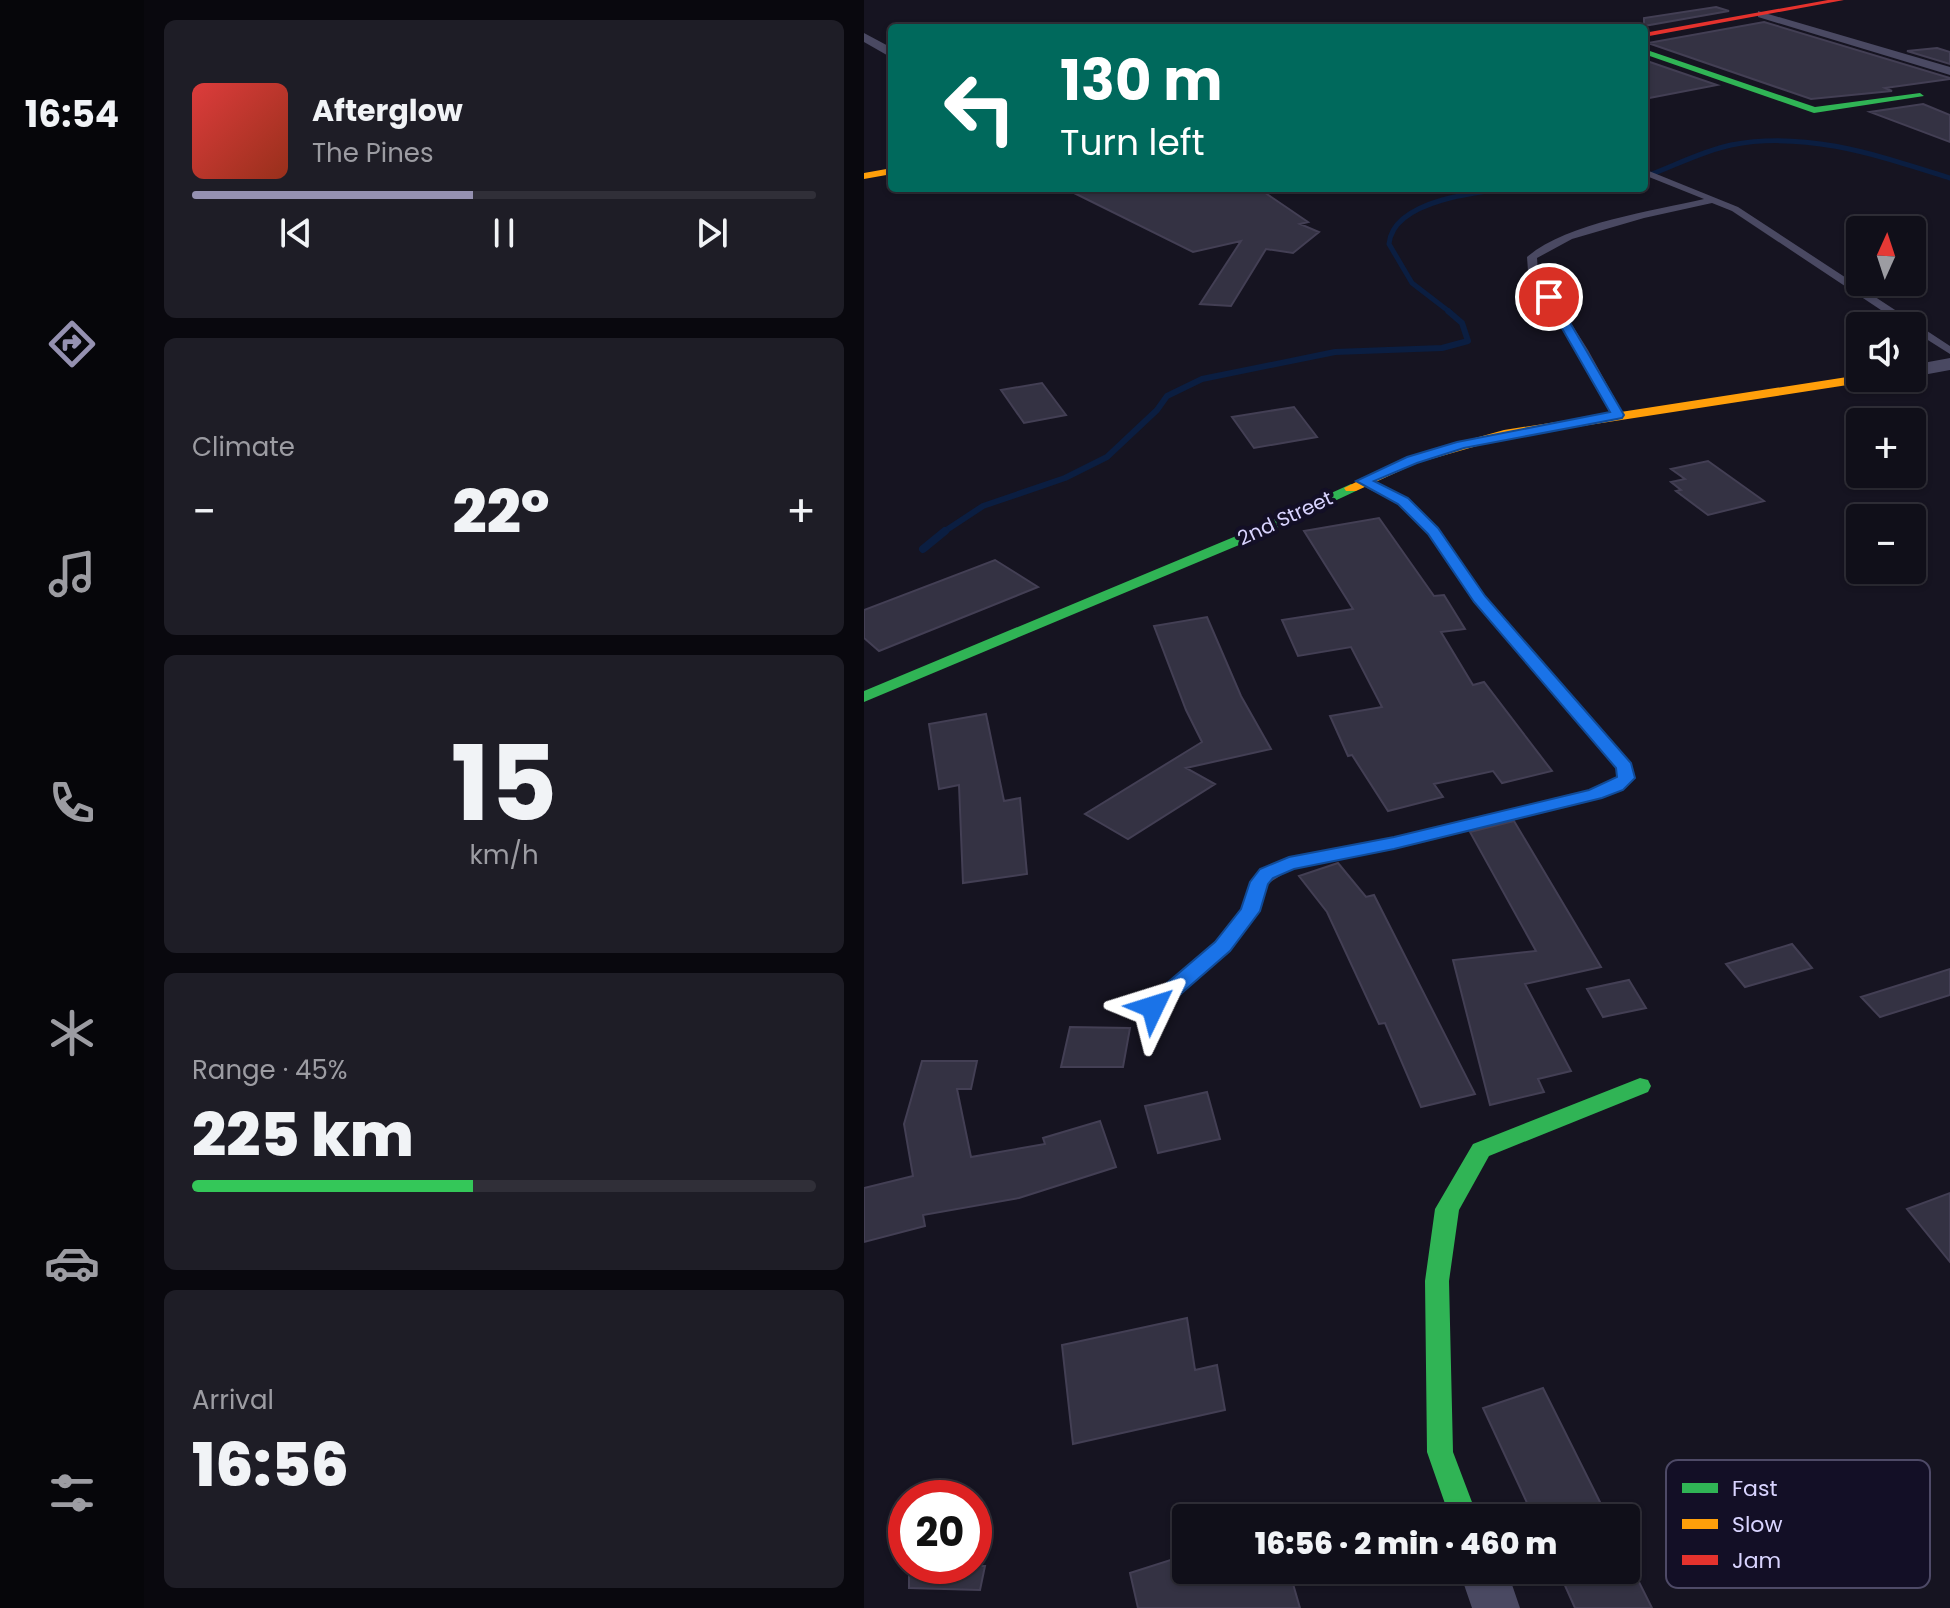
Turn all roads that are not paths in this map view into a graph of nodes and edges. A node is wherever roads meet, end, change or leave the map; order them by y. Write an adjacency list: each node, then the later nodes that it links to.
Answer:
1 (1840, 0): 2 (street)
2 (1762, 14): 3 (street); 7 (street)
3 (1648, 34)
4 (864, 37): 5 (street)
5 (888, 52)
6 (1648, 52): 8 (street)
7 (1950, 71)
8 (1920, 96)
9 (888, 172): 11 (street)
10 (1648, 174): 12 (lane)
11 (864, 176)
12 (1712, 200): 13 (lane); 17 (lane)
13 (1950, 351)
14 (1950, 364): 15 (street)
15 (1926, 368)
16 (1846, 381): 17 (street, 2nd Street)
17 (1618, 415): 18 (street, 2nd Street)
18 (1363, 481): 19 (street, 2nd Street); 20 (lane)
19 (864, 697)
20 (1153, 1007)
21 (1640, 1086): 22 (street)
22 (1459, 1504)
23 (1488, 1584): 24 (street)
24 (1496, 1608)

